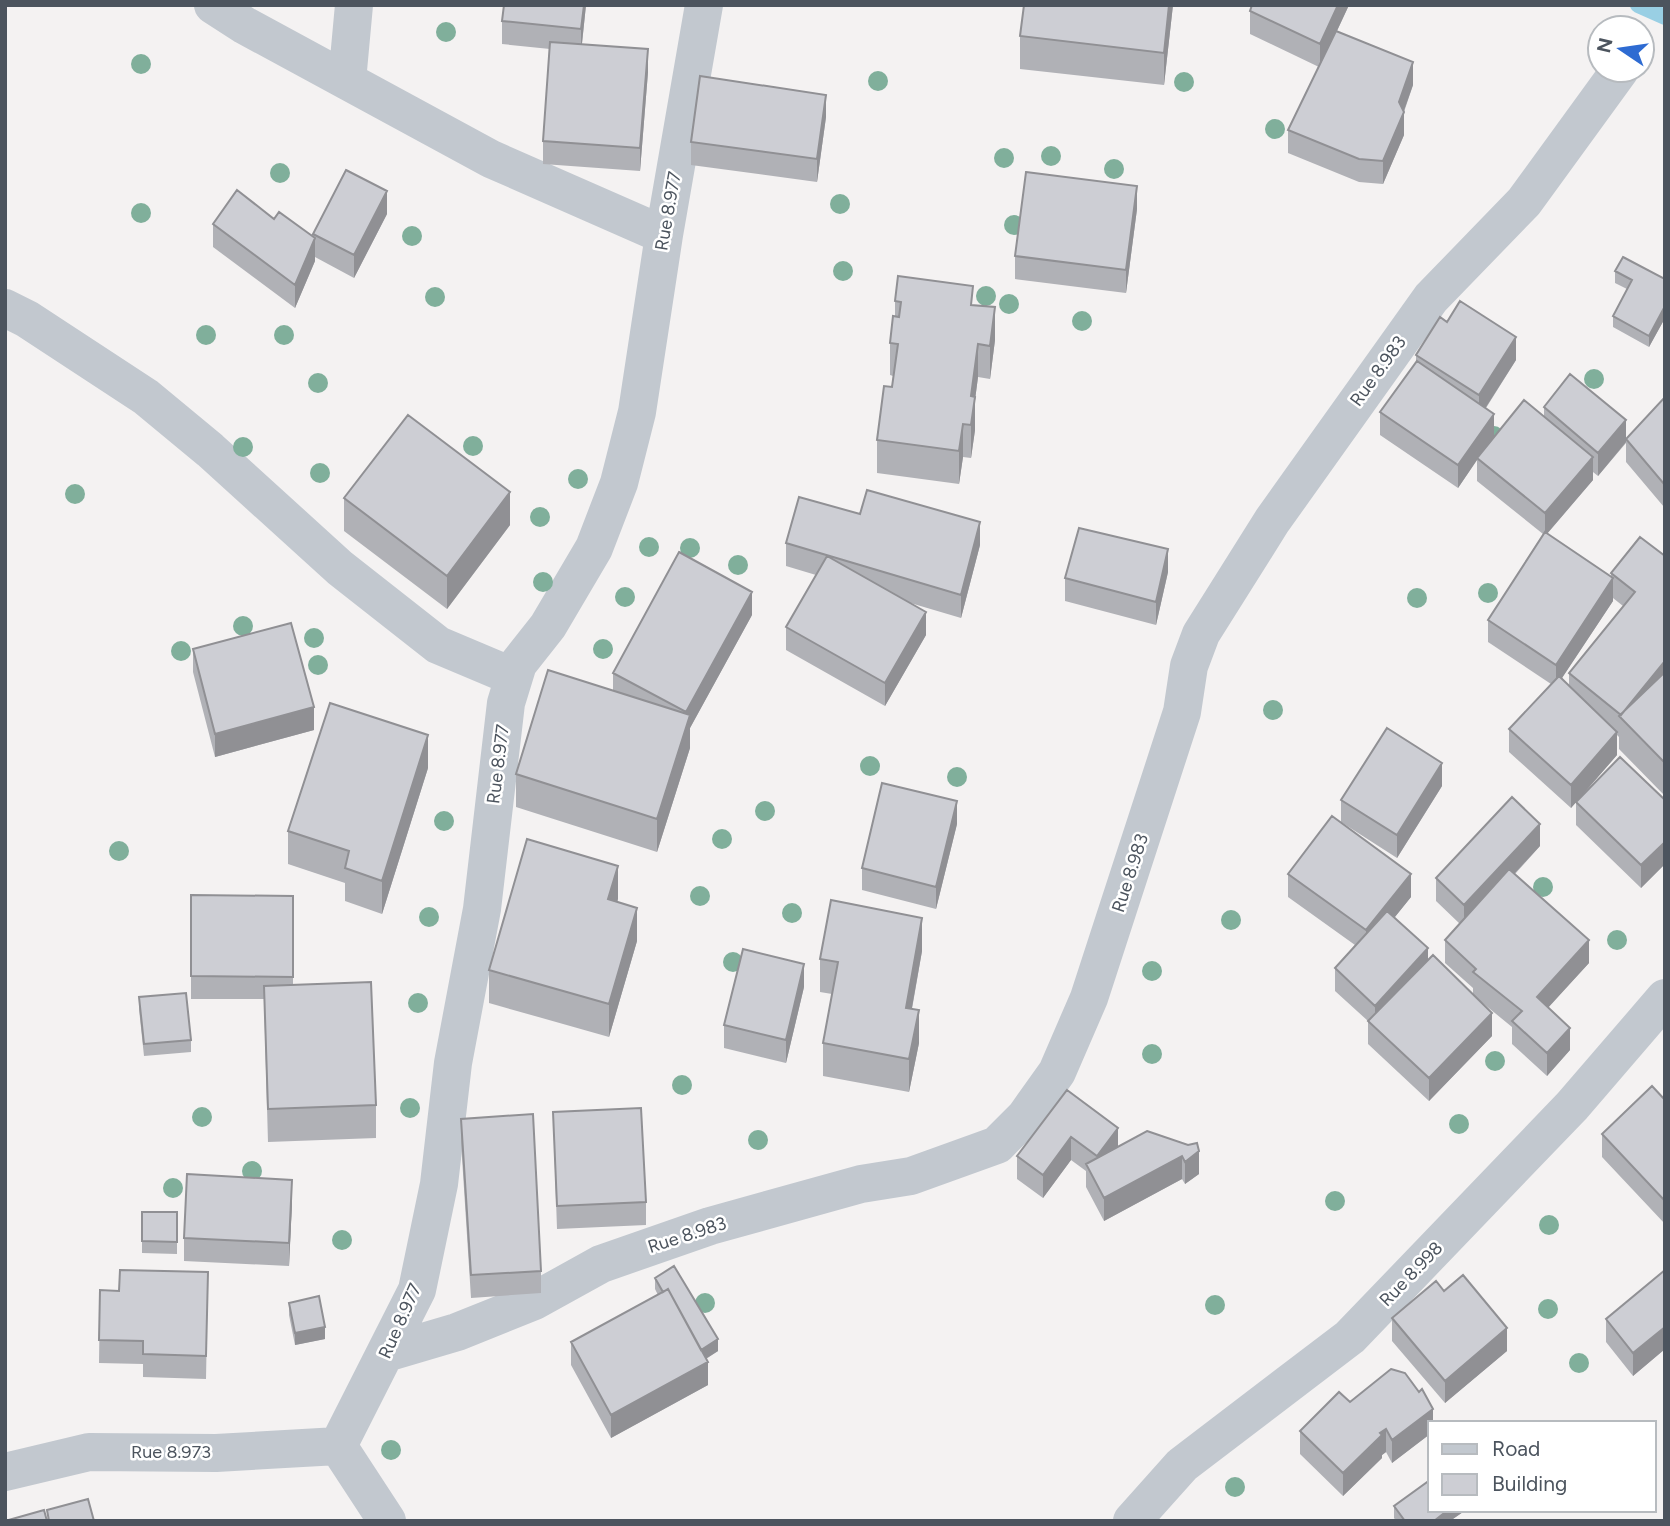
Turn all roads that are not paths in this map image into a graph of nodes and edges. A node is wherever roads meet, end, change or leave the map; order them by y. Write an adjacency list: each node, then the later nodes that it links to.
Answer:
1 (213, 5): 4 (street)
2 (354, 5): 4 (street)
3 (704, 5): 6 (street, Rue 8.977)
4 (348, 81): 6 (street)
5 (1610, 84): 10 (street, Rue 8.983)
6 (664, 235): 8 (street, Rue 8.977)
7 (5, 308): 8 (street)
8 (514, 677): 10 (street, Rue 8.977)
9 (1665, 998): 14 (street, Rue 8.998)
10 (386, 1353): 11 (street, Rue 8.977)
11 (338, 1446): 12 (street, Rue 8.973); 13 (street)
12 (5, 1472)
13 (387, 1521)
14 (1132, 1521)

